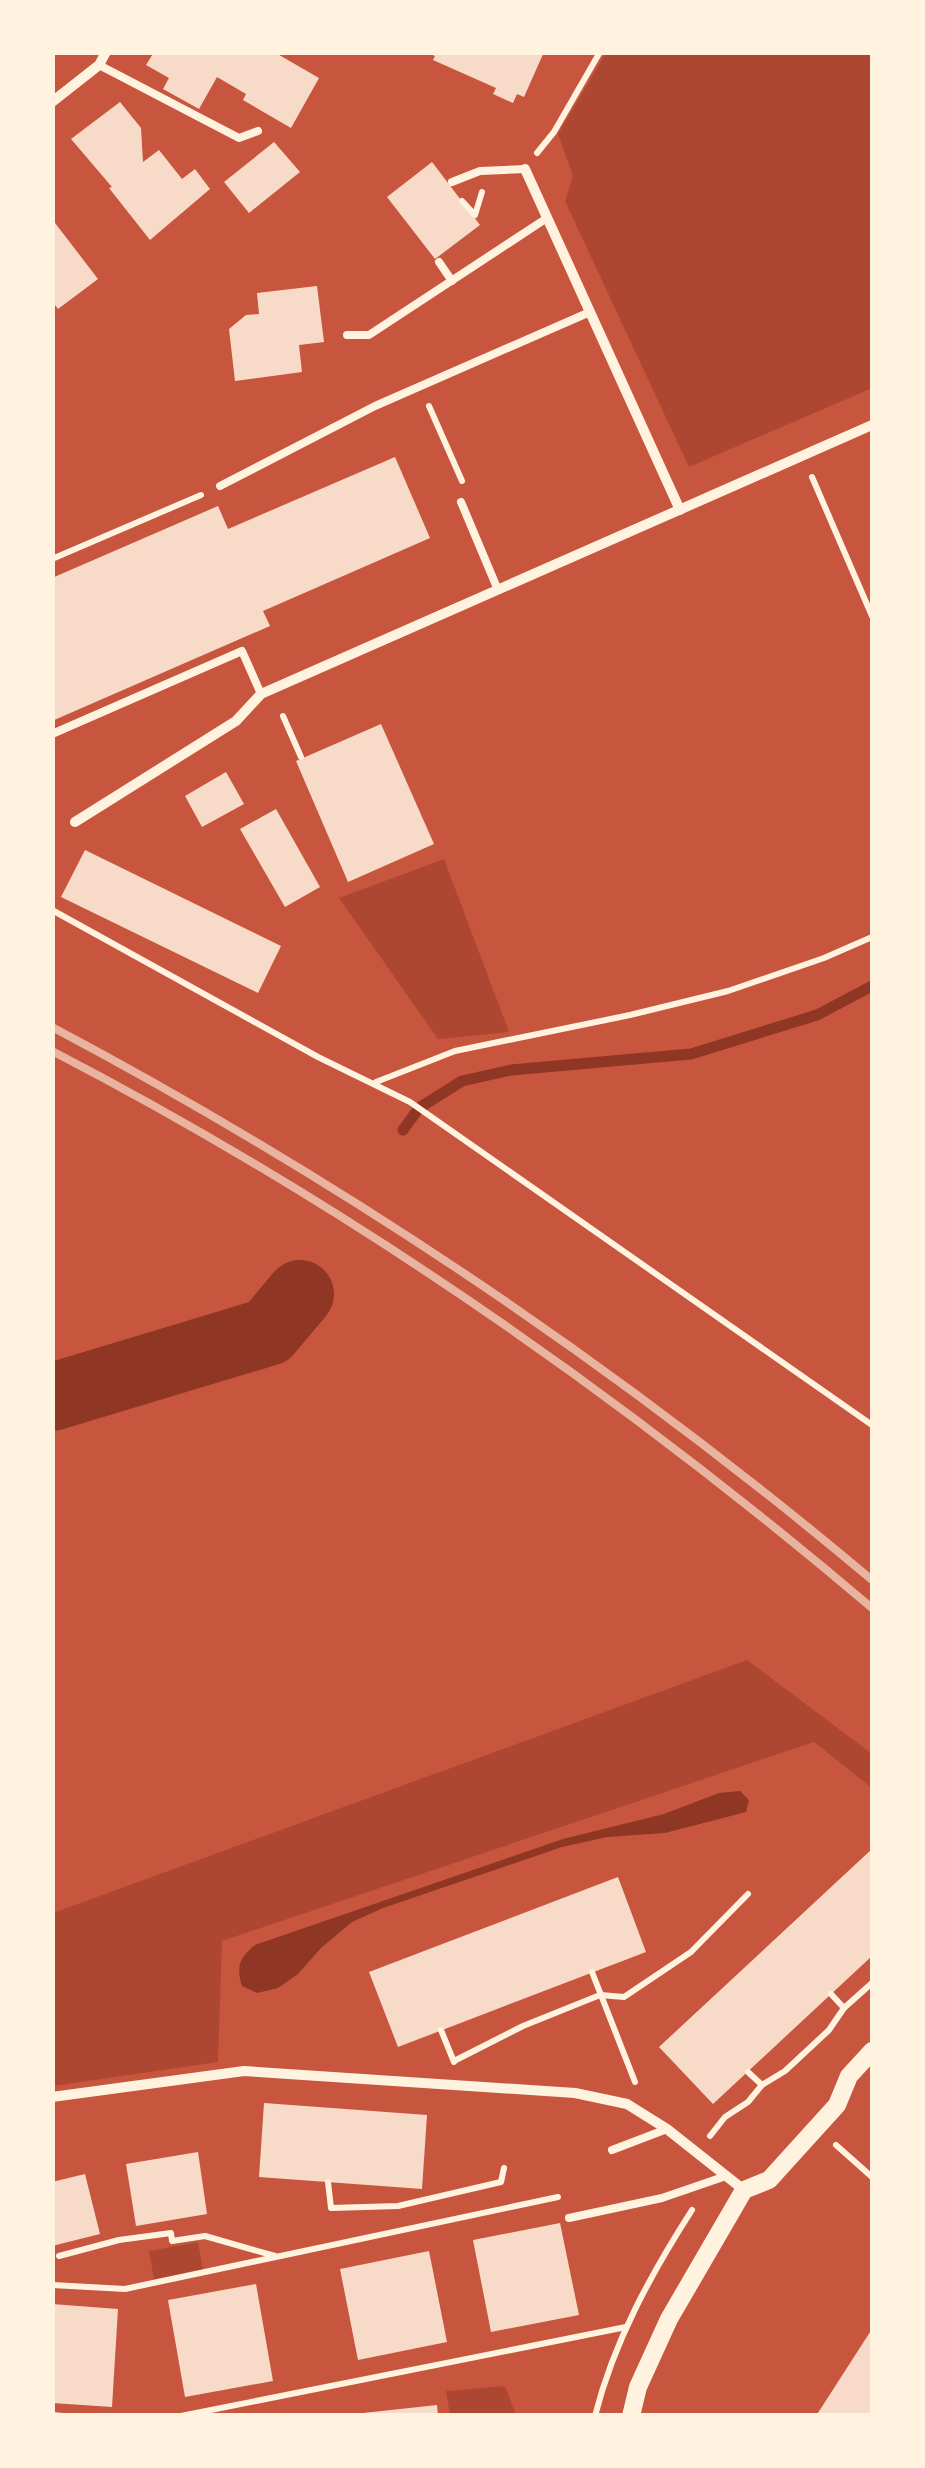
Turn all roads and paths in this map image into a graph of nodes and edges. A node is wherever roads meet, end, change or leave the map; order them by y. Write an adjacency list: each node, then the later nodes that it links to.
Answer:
1 (106, 52): 3 (street)
2 (600, 52): 6 (path)
3 (99, 65): 4 (street); 5 (lane)
4 (53, 100)
5 (258, 131)
6 (554, 132)
7 (525, 169): 8 (lane); 11 (street)
8 (452, 182)
9 (484, 186): 10 (path)
10 (469, 206)
11 (547, 218): 13 (lane); 14 (street)
12 (439, 262): 13 (lane)
13 (452, 281): 15 (lane)
14 (590, 312): 19 (lane); 21 (street)
15 (347, 335)
16 (872, 424): 21 (street)
17 (440, 430): 20 (path)
18 (812, 476): 24 (path)
19 (220, 486): 22 (path)
20 (465, 500): 23 (lane)
21 (680, 510): 23 (street)
22 (52, 559)
23 (498, 590): 25 (street)
24 (872, 616)
25 (261, 694): 27 (lane); 29 (street)
26 (282, 716): 28 (path)
27 (52, 734)
28 (301, 757)
29 (74, 822)
30 (52, 910): 32 (path)
31 (872, 937): 32 (path)
32 (374, 1082): 33 (path)
33 (872, 1425)
34 (748, 1894): 38 (path)
35 (592, 1972): 38 (path)
36 (872, 1983): 39 (path)
37 (831, 1994): 39 (path)
38 (600, 1995): 42 (path); 46 (path)
39 (844, 2008): 45 (path)
40 (441, 2030): 42 (path)
41 (872, 2050): 49 (street)
42 (454, 2062): 44 (path)
43 (748, 2072): 45 (path)
44 (453, 2085): 47 (street); 50 (street)
45 (762, 2085): 48 (path)
46 (648, 2092)
47 (52, 2097)
48 (694, 2126)
49 (816, 2128): 54 (path); 56 (street)
50 (667, 2129): 51 (lane); 53 (street)
51 (612, 2150)
52 (504, 2168): 55 (path)
53 (726, 2176): 56 (street); 58 (lane)
54 (872, 2177)
55 (328, 2182)
56 (744, 2190): 66 (street)
57 (560, 2196): 60 (path)
58 (569, 2218)
59 (59, 2256): 60 (path)
60 (277, 2256): 61 (path)
61 (52, 2285)
62 (626, 2327): 65 (path)
63 (52, 2415): 64 (path)
64 (64, 2416)
65 (181, 2416)
66 (630, 2416)

